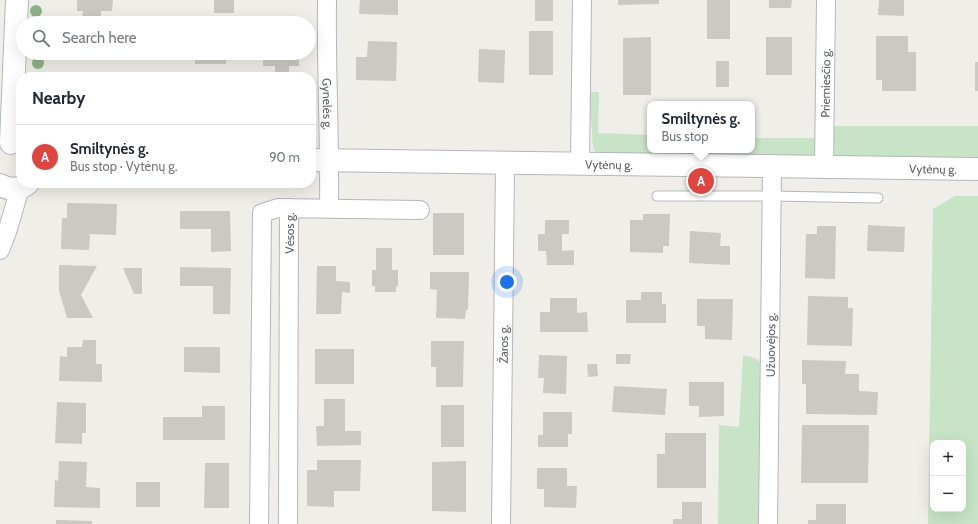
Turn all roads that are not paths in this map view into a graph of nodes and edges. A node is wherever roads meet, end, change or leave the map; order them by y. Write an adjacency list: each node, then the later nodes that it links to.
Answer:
1 (17, 0): 5 (main road)
2 (327, 0): 12 (street, Gynelės g.)
3 (582, 0): 14 (street)
4 (826, 0): 16 (street, Priemiesčio g.)
5 (17, 16)
6 (17, 60): 7 (main road)
7 (17, 72)
8 (16, 94): 10 (main road)
9 (16, 102): 11 (main road)
10 (0, 115)
11 (11, 145)
12 (320, 160): 13 (main road, Vytėnų g.); 23 (street, Gynelės g.)
13 (505, 163): 14 (main road, Vytėnų g.); 28 (street, Žaros g.)
14 (580, 164): 15 (main road, Vytėnų g.)
15 (772, 166): 16 (main road, Vytėnų g.); 20 (street, Užuovėjos g.)
16 (824, 167): 17 (main road, Vytėnų g.)
17 (978, 169)
18 (10, 186): 25 (street)
19 (657, 196): 20 (lane)
20 (772, 196): 21 (lane); 29 (street, Užuovėjos g.)
21 (878, 198)
22 (289, 208): 23 (street); 26 (street, Vėsos g.); 27 (street, Vėsos g.)
23 (329, 208): 24 (street)
24 (420, 210)
25 (0, 250)
26 (259, 524)
27 (288, 524)
28 (501, 524)
29 (768, 524)

